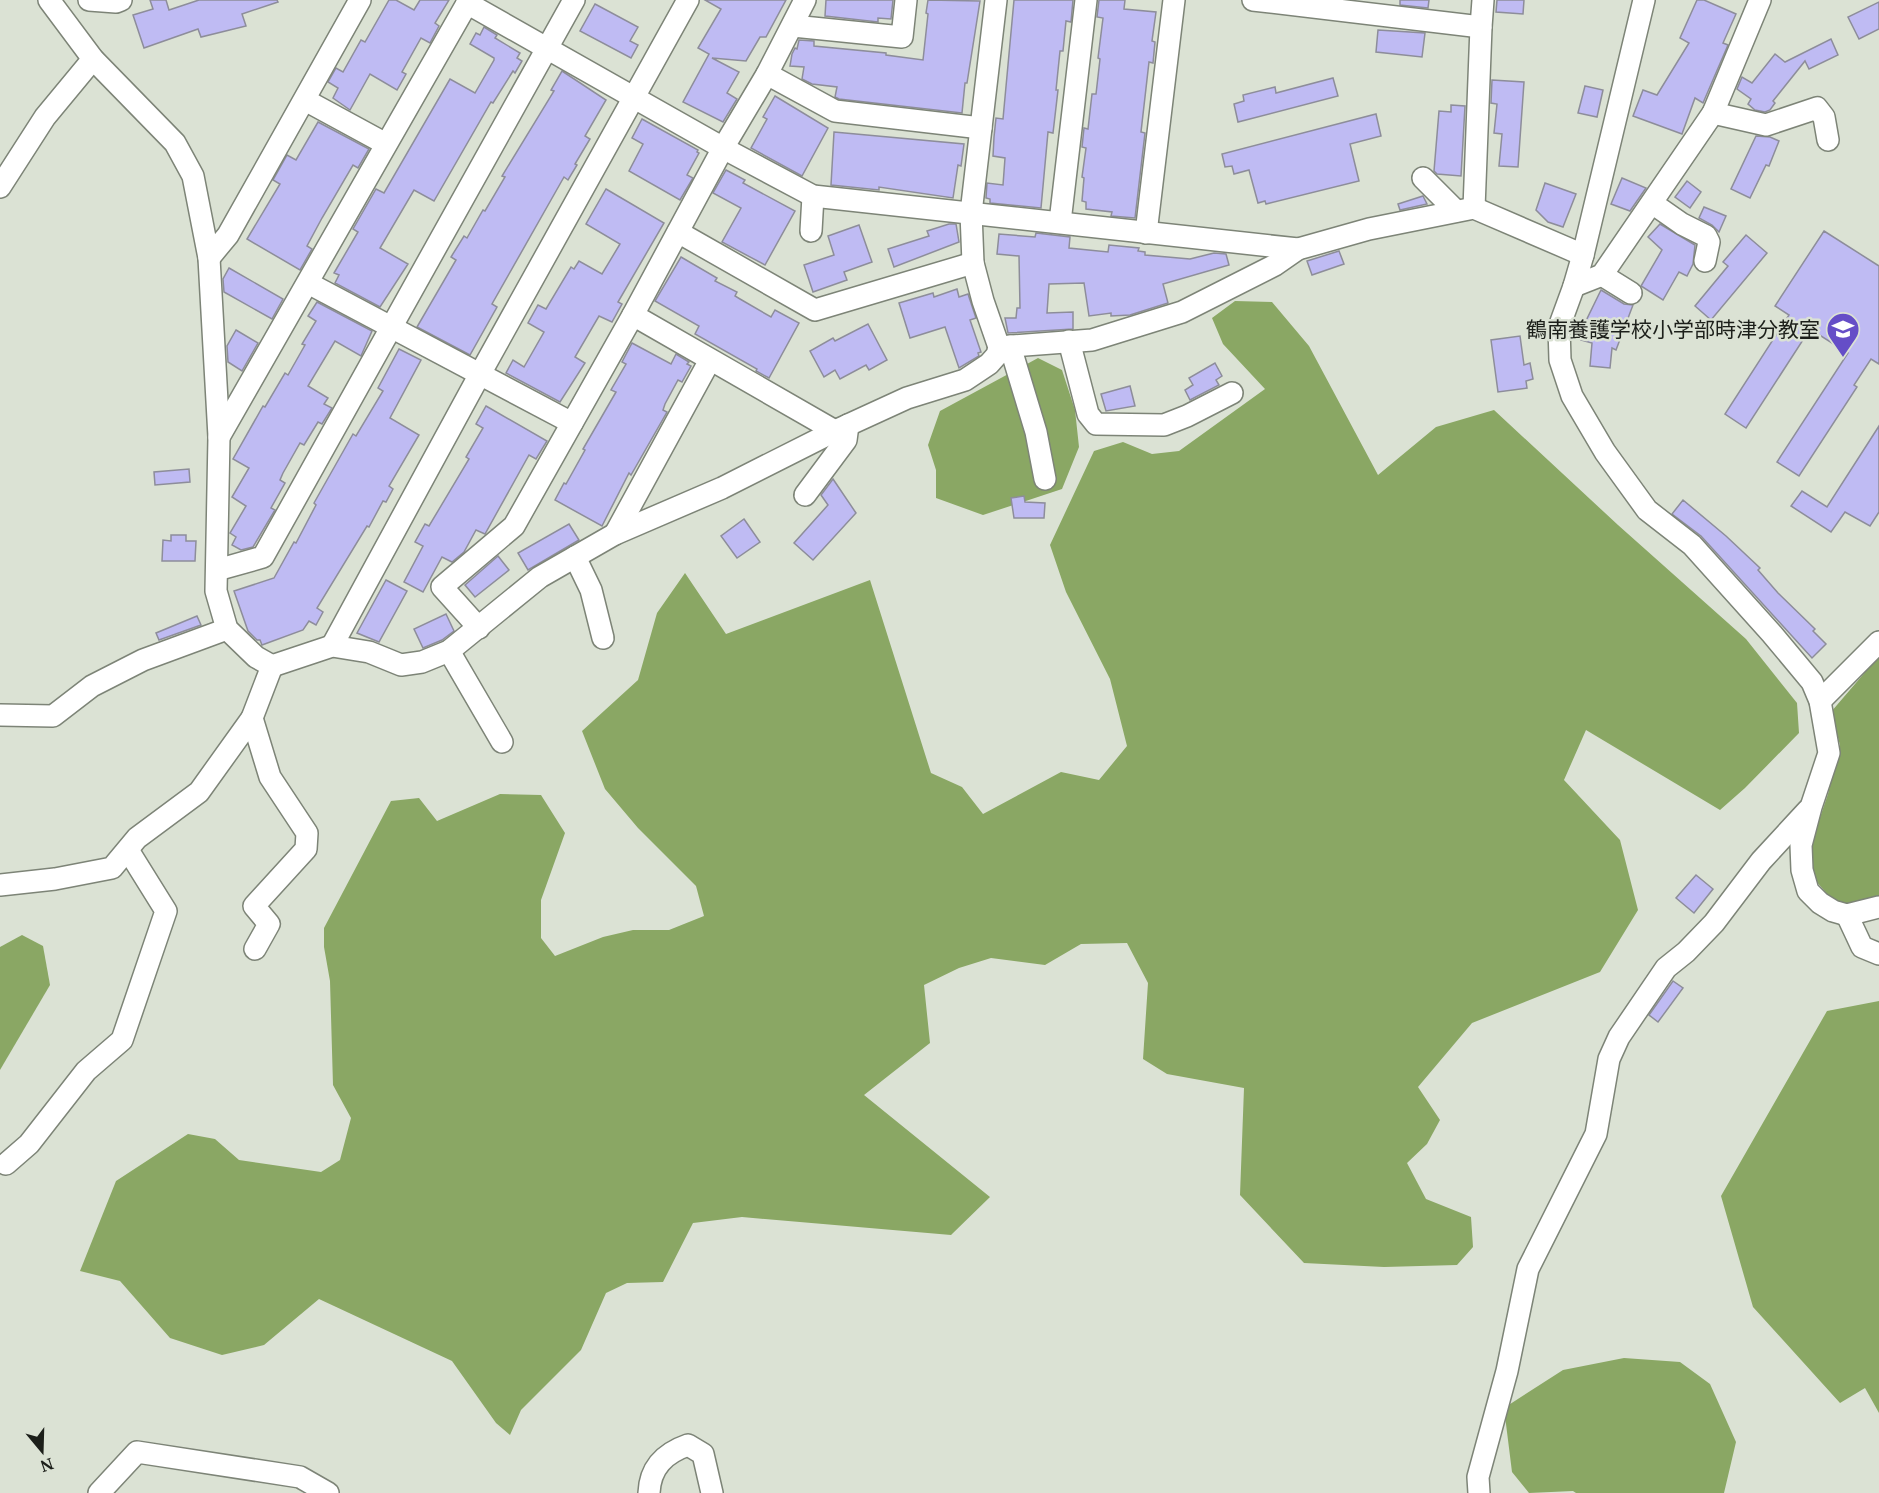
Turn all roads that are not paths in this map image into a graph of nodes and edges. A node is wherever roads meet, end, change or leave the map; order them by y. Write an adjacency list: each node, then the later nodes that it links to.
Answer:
1 (49, 0): 21 (street)
2 (89, 0): 3 (street)
3 (121, 0)
4 (360, 0): 24 (street)
5 (574, 0): 20 (street)
6 (688, 0): 23 (street)
7 (805, 0): 18 (street)
8 (906, 0): 18 (street)
9 (996, 0): 26 (street)
10 (1086, 0): 36 (street)
11 (1174, 0): 39 (street)
12 (1253, 0): 17 (street)
13 (1483, 0): 19 (street)
14 (1644, 0): 41 (street)
15 (1760, 0): 25 (street)
16 (468, 1): 20 (street); 28 (street)
17 (1303, 3): 19 (street)
18 (793, 26): 22 (street)
19 (1481, 27): 34 (street)
20 (547, 47): 23 (street); 50 (street)
21 (93, 59): 31 (street); 42 (street)
22 (767, 74): 26 (street); 29 (street)
23 (634, 97): 29 (street); 54 (street)
24 (305, 100): 28 (street); 42 (street)
25 (1713, 113): 27 (street); 33 (street)
26 (981, 128): 35 (street)
27 (1828, 140)
28 (386, 144): 46 (street)
29 (723, 148): 32 (street); 38 (street)
30 (1424, 178): 34 (street)
31 (0, 187)
32 (813, 196): 35 (street); 37 (street)
33 (1652, 203): 43 (street); 45 (street)
34 (1465, 210): 40 (street); 41 (street)
35 (971, 213): 36 (street); 44 (street)
36 (1060, 222): 39 (street)
37 (811, 231)
38 (678, 232): 44 (street); 49 (street)
39 (1146, 233): 40 (street)
40 (1299, 249): 51 (street)
41 (1583, 255): 47 (street)
42 (209, 258): 58 (street)
43 (1705, 261)
44 (974, 263): 52 (street)
45 (1602, 275): 47 (street); 48 (street)
46 (308, 283): 50 (street); 58 (street)
47 (1574, 286): 71 (street)
48 (1631, 293)
49 (633, 315): 53 (street); 56 (street)
50 (392, 327): 54 (street); 63 (street)
51 (1069, 341): 52 (street); 55 (street)
52 (1004, 347): 57 (street); 59 (street)
53 (710, 360): 57 (street); 61 (street)
54 (480, 374): 56 (street); 68 (street)
55 (1232, 393)
56 (572, 423): 64 (street)
57 (841, 428): 60 (street); 61 (street)
58 (219, 437): 63 (street)
59 (1045, 479)
60 (805, 495)
61 (615, 534): 62 (street)
62 (575, 557): 64 (street); 66 (street)
63 (217, 570): 65 (street)
64 (479, 628): 69 (street)
65 (227, 629): 70 (street); 72 (street)
66 (603, 638)
67 (1879, 642): 71 (street)
68 (332, 646): 69 (street); 70 (street)
69 (449, 651): 74 (street)
70 (272, 666): 73 (street)
71 (1820, 701): 75 (street)
72 (0, 715)
73 (252, 718): 76 (street); 80 (street)
74 (502, 742)
75 (1811, 807): 79 (street); 87 (street)
76 (128, 850): 77 (street); 82 (street)
77 (0, 885)
78 (1879, 907): 79 (street)
79 (1847, 915): 81 (street)
80 (255, 949)
81 (1879, 954)
82 (6, 1164)
83 (99, 1493): 84 (street)
84 (328, 1493)
85 (649, 1493): 86 (street)
86 (712, 1493)
87 (1479, 1493)

